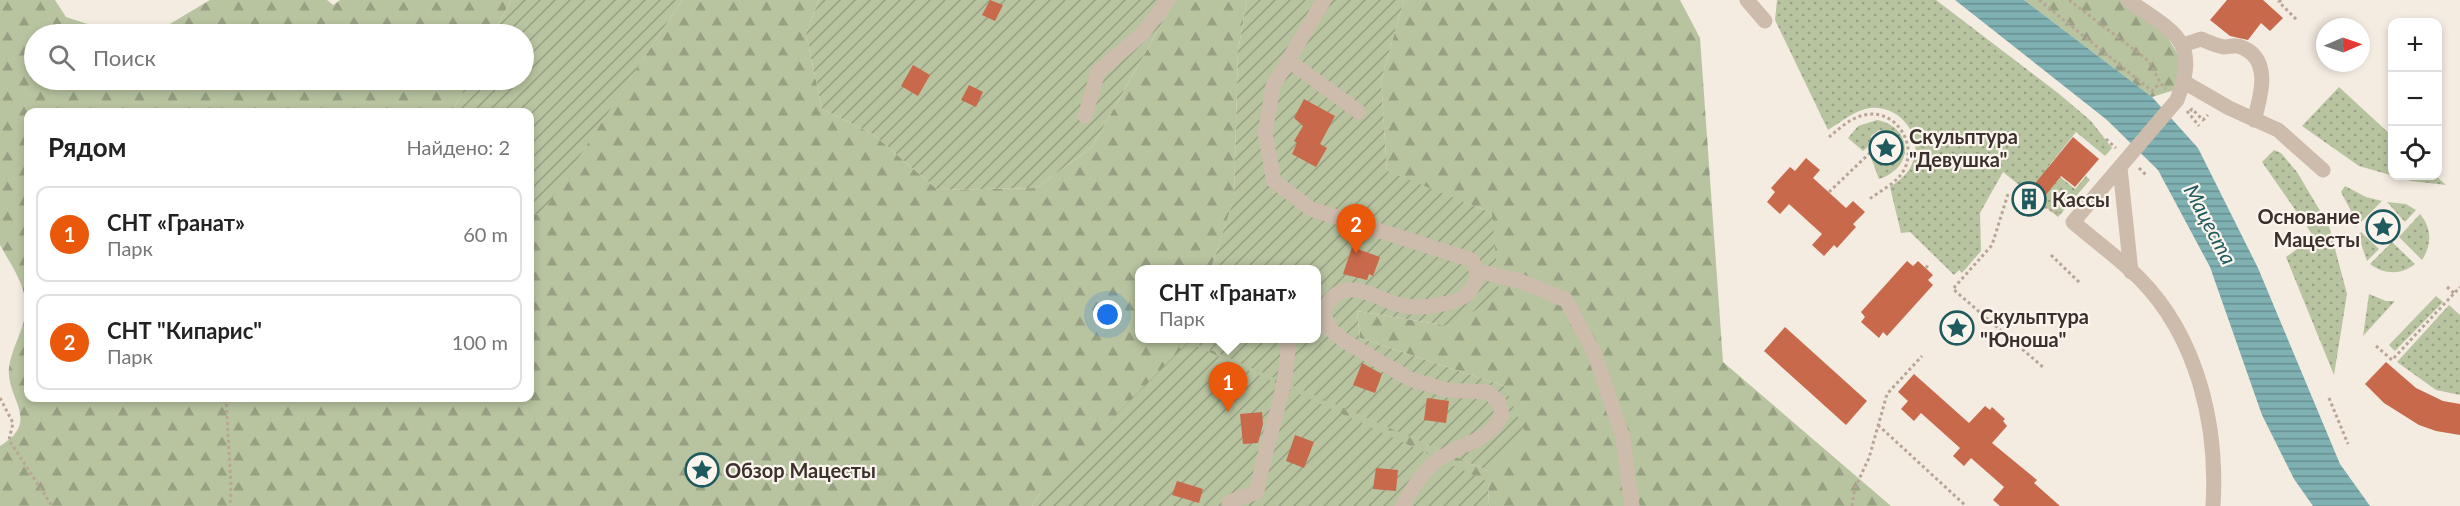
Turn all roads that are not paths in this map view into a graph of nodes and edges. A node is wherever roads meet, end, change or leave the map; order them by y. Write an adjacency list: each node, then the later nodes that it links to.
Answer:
1 (1168, 0): 10 (street)
2 (1324, 0): 7 (street)
3 (1747, 0): 5 (street)
4 (2128, 0): 6 (street)
5 (1765, 21)
6 (2184, 48): 8 (street); 11 (street)
7 (1289, 61): 9 (street); 14 (street)
8 (2184, 82): 11 (street); 12 (street)
9 (1359, 112)
10 (1085, 116)
11 (2254, 120): 13 (street)
12 (2120, 168): 15 (street); 15 (street)
13 (2323, 171)
14 (1477, 271): 16 (street); 21 (street)
15 (2131, 272): 22 (street)
16 (1341, 292): 17 (street); 20 (street)
17 (1321, 294)
18 (1288, 343): 19 (street)
19 (1229, 502)
20 (1402, 506)
21 (1632, 506)
22 (2213, 506)

